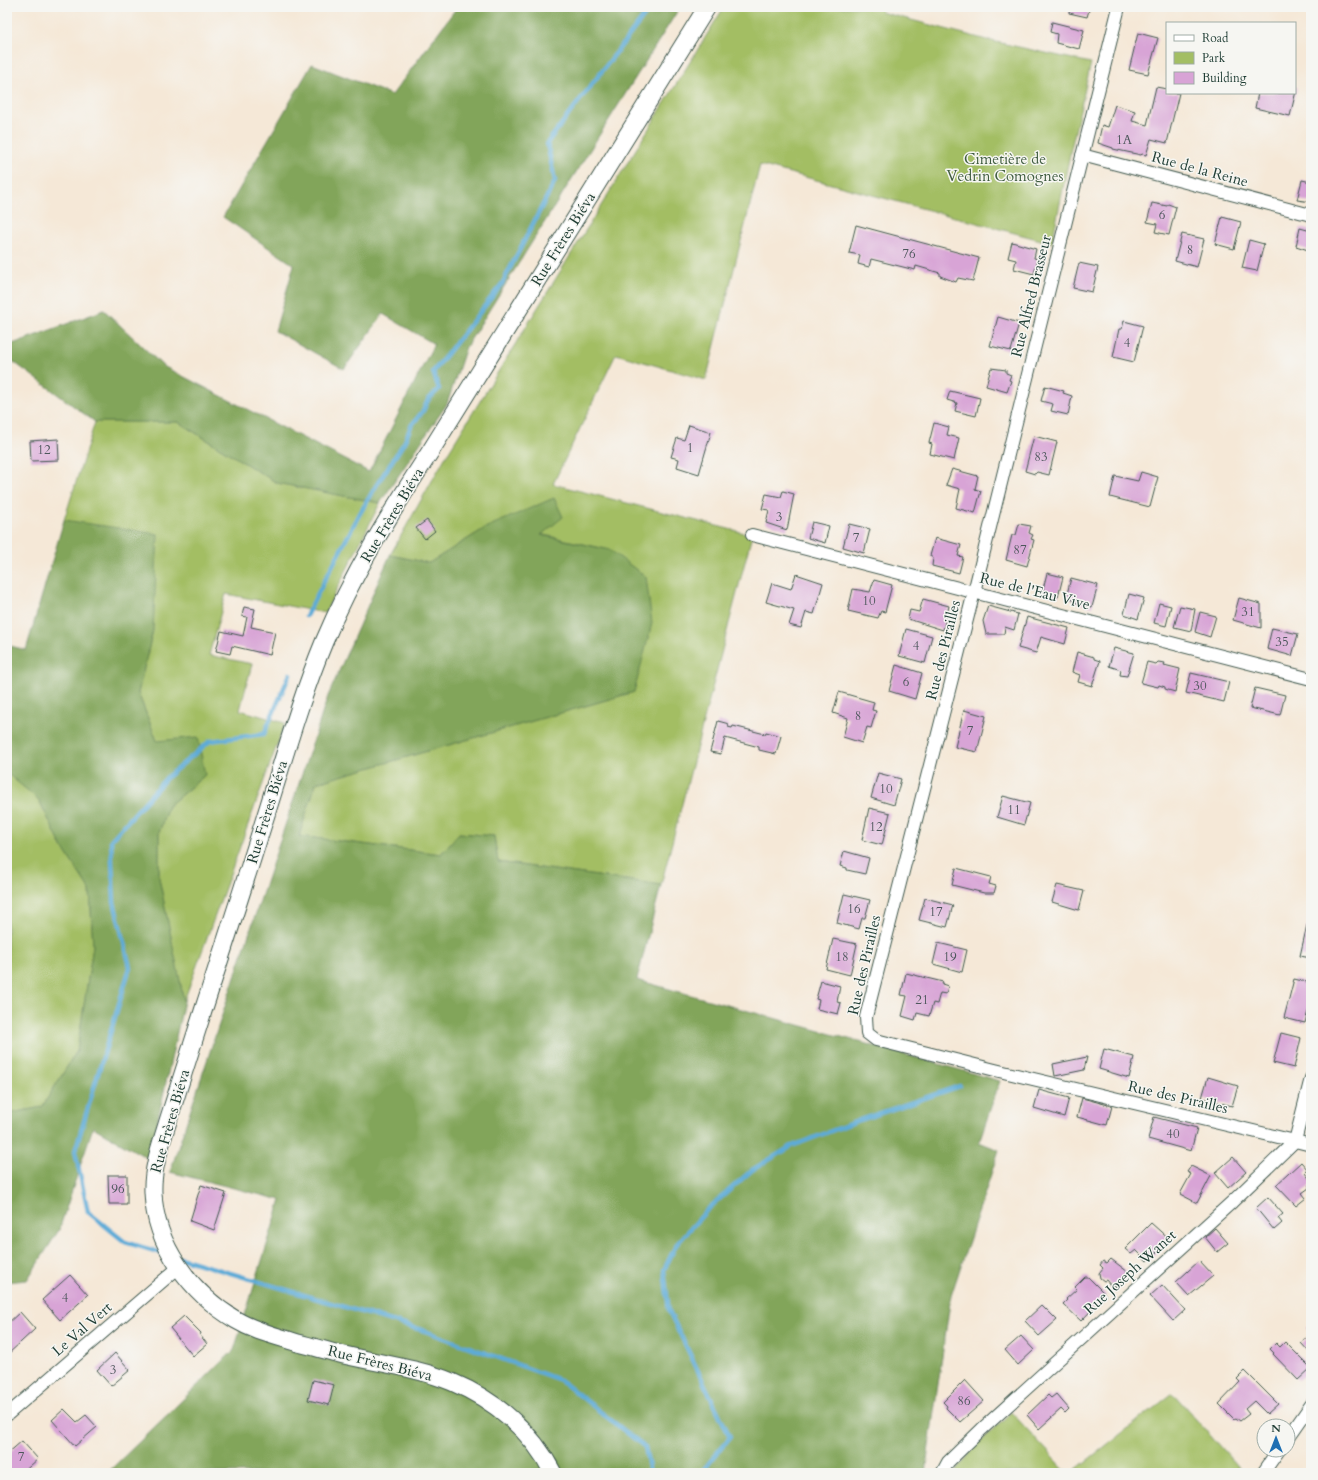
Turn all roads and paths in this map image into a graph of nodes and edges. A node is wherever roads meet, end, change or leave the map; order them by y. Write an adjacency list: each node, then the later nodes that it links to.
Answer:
1 (707, 7): 11 (street, Rue Frères Biéva)
2 (1119, 7): 3 (street, Rue Alfred Brasseur)
3 (1082, 155): 4 (street, Rue de la Reine); 6 (street, Rue Alfred Brasseur)
4 (1311, 215)
5 (752, 535): 6 (street, Rue de l'Eau Vive)
6 (974, 592): 7 (street, Rue de l'Eau Vive); 9 (street, Rue des Pirailles)
7 (1311, 678)
8 (1311, 1078): 9 (street)
9 (1295, 1140): 10 (street, Rue des Pirailles); 17 (street, Rue Joseph Wanet)
10 (1311, 1146)
11 (178, 1267): 13 (street, Le Val Vert); 16 (street, Rue Frères Biéva)
12 (1311, 1405): 14 (street)
13 (7, 1415)
14 (1296, 1427)
15 (1274, 1458): 18 (street)
16 (553, 1473)
17 (942, 1473)
18 (1263, 1473)

